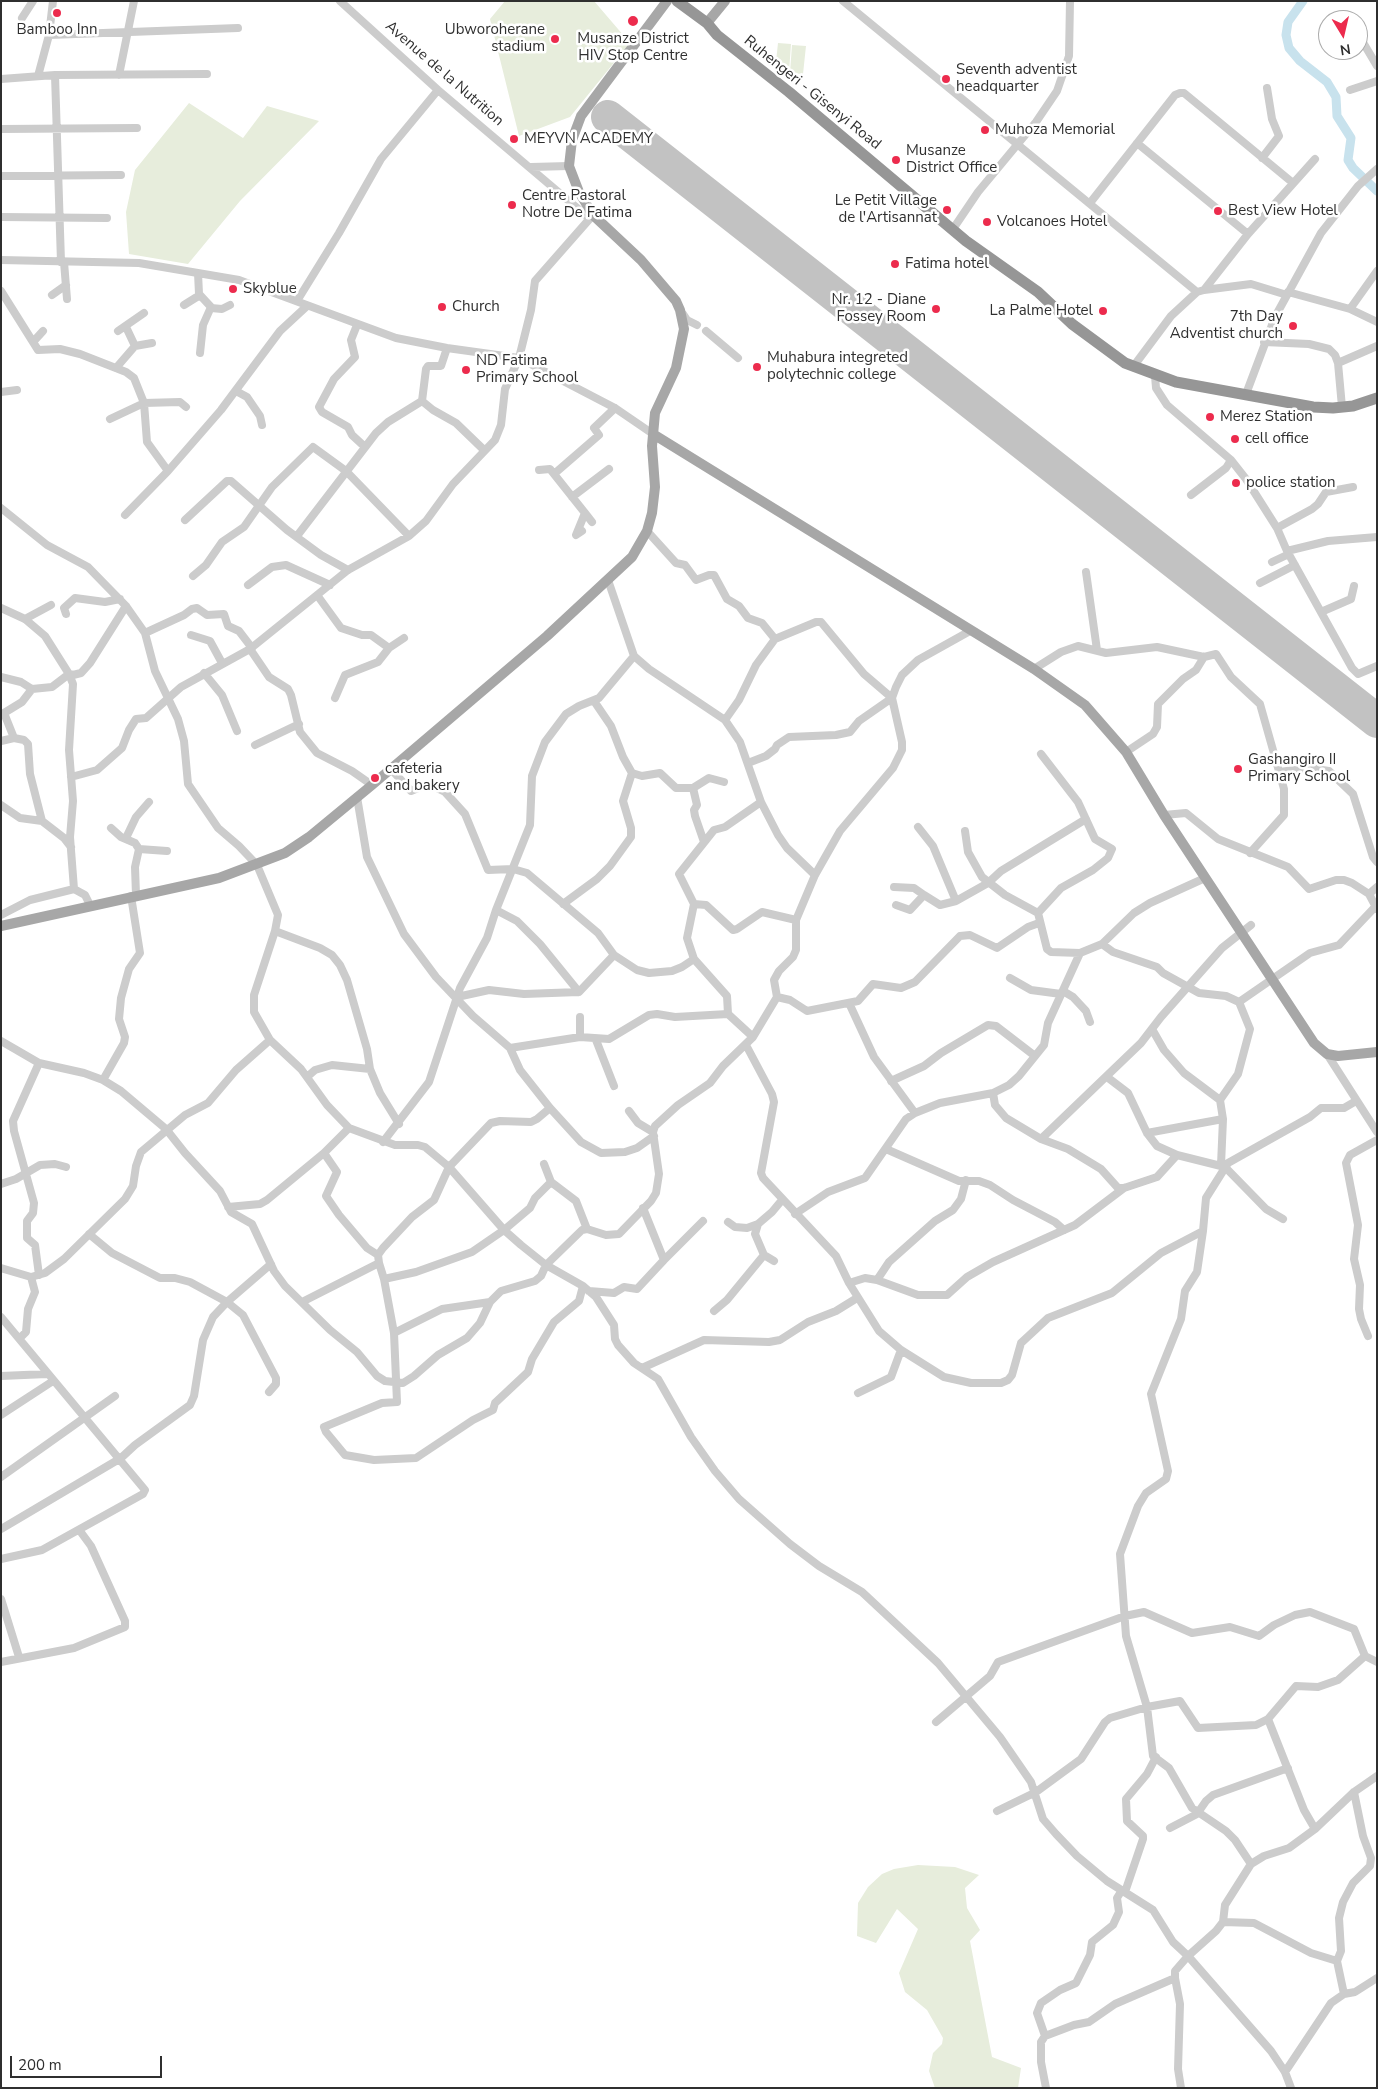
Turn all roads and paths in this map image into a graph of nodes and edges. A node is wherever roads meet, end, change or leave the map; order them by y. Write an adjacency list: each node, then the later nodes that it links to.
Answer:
1 (33, 1): 10 (street)
2 (53, 1): 14 (street)
3 (134, 1): 13 (street)
4 (340, 1): 24 (street, Avenue de la Nutrition)
5 (667, 1): 33 (main road)
6 (676, 1): 11 (highway, Ruhengeri - Gisenyi Road)
7 (725, 1): 11 (main road)
8 (843, 1): 30 (street)
9 (1070, 1): 30 (street)
10 (22, 18)
11 (707, 23): 45 (highway, Ruhengeri - Gisenyi Road)
12 (238, 28): 13 (street)
13 (128, 32): 14 (street); 18 (street)
14 (49, 35): 19 (street)
15 (1368, 51): 16 (street)
16 (1377, 66)
17 (207, 74): 18 (street)
18 (120, 75): 20 (street)
19 (38, 76): 20 (street); 21 (street)
20 (55, 76): 28 (street)
21 (1, 79)
22 (1377, 81): 25 (street)
23 (1267, 88): 31 (street)
24 (438, 90): 34 (street, Avenue de la Nutrition); 58 (street)
25 (1350, 90)
26 (137, 128): 28 (street)
27 (1, 129): 28 (street)
28 (57, 130): 36 (street)
29 (1137, 143): 31 (street); 40 (street); 46 (street)
30 (1017, 144): 40 (street); 45 (street)
31 (1262, 158): 39 (street)
32 (1315, 160): 39 (street)
33 (569, 166): 34 (street); 41 (main road)
34 (531, 168): 41 (street, Avenue de la Nutrition)
35 (1377, 170): 54 (street)
36 (59, 175): 37 (street); 38 (street); 43 (street)
37 (1, 176)
38 (121, 176)
39 (1293, 184): 46 (street)
40 (1090, 203): 53 (street)
41 (591, 216): 64 (main road); 78 (street)
42 (1, 218): 43 (street)
43 (60, 218): 44 (street); 48 (street)
44 (107, 218)
45 (953, 229): 81 (highway, Ruhengeri - Gisenyi Road)
46 (1248, 234): 53 (street)
47 (1, 260): 48 (street)
48 (63, 262): 50 (street); 51 (street)
49 (1377, 272): 63 (street)
50 (198, 273): 56 (street); 58 (street)
51 (66, 285): 55 (street); 57 (street)
52 (1, 291): 71 (street)
53 (1200, 291): 54 (street); 81 (street)
54 (1287, 294): 63 (street); 72 (street)
55 (52, 295)
56 (200, 295): 59 (street); 62 (street)
57 (67, 299)
58 (297, 301): 61 (street)
59 (184, 305)
60 (230, 305): 62 (street)
61 (307, 306): 67 (street); 85 (street)
62 (211, 308): 77 (street)
63 (1350, 309): 66 (street)
64 (680, 310): 68 (street); 96 (main road)
65 (144, 313): 74 (street)
66 (1377, 322)
67 (357, 325): 76 (street); 97 (street)
68 (697, 325)
69 (43, 331): 71 (street)
70 (706, 331): 79 (street)
71 (33, 342): 82 (street)
72 (1264, 342): 80 (street); 87 (street)
73 (152, 343): 74 (street)
74 (135, 346): 82 (street)
75 (1377, 346): 80 (street)
76 (447, 348): 78 (street); 89 (street)
77 (200, 353)
78 (519, 358): 93 (street); 98 (street)
79 (738, 358)
80 (1338, 363): 92 (street)
81 (1132, 367): 83 (highway, Ruhengeri - Gisenyi Road)
82 (116, 368): 90 (street)
83 (1155, 376): 87 (highway, Ruhengeri - Gisenyi Road); 99 (street)
84 (17, 390): 86 (street)
85 (236, 391): 95 (street); 103 (street)
86 (1, 392)
87 (1246, 394): 92 (highway, Ruhengeri - Gisenyi Road)
88 (1377, 398): 92 (highway, Ruhengeri - Gisenyi Road)
89 (422, 401): 97 (street); 98 (street)
90 (144, 403): 91 (street); 94 (street); 103 (street)
91 (186, 407)
92 (1342, 407)
93 (615, 408): 96 (street); 104 (street)
94 (110, 418)
95 (262, 424)
96 (654, 434): 116 (main road); 139 (main road)
97 (365, 447): 101 (street)
98 (484, 450): 118 (street)
99 (1231, 460): 106 (street); 114 (street)
100 (609, 469): 107 (street)
101 (346, 470): 108 (street); 117 (street); 118 (street)
102 (539, 470): 104 (street)
103 (168, 471): 111 (street)
104 (554, 474): 107 (street)
105 (1353, 486): 114 (street)
106 (1191, 495)
107 (572, 497): 110 (street)
108 (259, 507): 112 (street); 117 (street); 125 (street)
109 (1, 508): 132 (street)
110 (585, 513): 113 (street); 115 (street)
111 (125, 516)
112 (185, 520)
113 (592, 522)
114 (1277, 528): 120 (street)
115 (582, 531)
116 (647, 531): 126 (main road); 143 (street)
117 (297, 536): 123 (street)
118 (409, 536): 123 (street)
119 (1377, 537): 120 (street)
120 (1288, 552): 121 (street); 122 (street)
121 (1272, 562)
122 (1295, 565): 127 (street); 136 (street)
123 (348, 570): 129 (street)
124 (1086, 572): 146 (street)
125 (193, 576)
126 (608, 580): 147 (street); 169 (main road)
127 (1260, 583)
128 (248, 585): 129 (street)
129 (330, 585): 131 (street)
130 (1354, 586): 136 (street)
131 (316, 595): 144 (street); 145 (street)
132 (120, 599): 134 (street); 137 (street)
133 (51, 605): 138 (street)
134 (126, 606): 140 (street); 153 (street)
135 (1, 608): 138 (street)
136 (1321, 612): 150 (street)
137 (66, 614)
138 (25, 619): 153 (street)
139 (970, 631): 151 (main road); 158 (street)
140 (145, 633): 144 (street); 156 (street)
141 (192, 636): 149 (street)
142 (404, 638): 145 (street)
143 (775, 640): 158 (street); 160 (street)
144 (251, 648): 149 (street); 161 (street)
145 (389, 648): 157 (street)
146 (1097, 650): 148 (street); 151 (street)
147 (634, 656): 159 (street); 160 (street)
148 (1204, 657): 166 (street); 170 (street)
149 (222, 663): 152 (street)
150 (1377, 666)
151 (1034, 670): 166 (main road)
152 (204, 673): 156 (street); 162 (street)
153 (69, 674): 155 (street); 172 (street)
154 (1, 677): 155 (street)
155 (32, 689): 163 (street)
156 (168, 696): 172 (street); 193 (street)
157 (335, 698)
158 (892, 698): 168 (street); 195 (street)
159 (594, 701): 171 (street); 194 (street)
160 (725, 720): 168 (street)
161 (299, 724): 165 (street); 174 (street)
162 (237, 731)
163 (14, 738): 164 (street); 182 (street)
164 (1, 741)
165 (255, 744)
166 (1126, 752): 180 (main road)
167 (1041, 754): 181 (street)
168 (748, 763): 178 (street)
169 (391, 769): 174 (main road); 194 (street)
170 (1280, 772): 191 (street); 192 (street)
171 (632, 773): 175 (street); 205 (street)
172 (71, 777): 188 (street)
173 (724, 782): 175 (street)
174 (372, 786): 176 (main road)
175 (693, 788): 187 (street)
176 (358, 797): 193 (main road); 228 (street)
177 (149, 802): 186 (street)
178 (761, 802): 187 (street); 195 (street)
179 (1, 805): 182 (street)
180 (1164, 816): 191 (street); 196 (main road)
181 (1086, 819): 197 (street); 211 (street)
182 (42, 821): 188 (street)
183 (918, 827): 204 (street)
184 (111, 828): 186 (street)
185 (965, 831): 197 (street)
186 (126, 838): 189 (street)
187 (704, 842): 206 (street)
188 (73, 848): 200 (street)
189 (139, 849): 190 (street); 203 (street)
190 (167, 851)
191 (1250, 853): 201 (street)
192 (1377, 862)
193 (257, 865): 203 (main road); 217 (street)
194 (513, 869): 205 (street); 210 (street)
195 (815, 875): 213 (street)
196 (1205, 878): 218 (main road); 219 (street)
197 (988, 883): 204 (street); 211 (street)
198 (1377, 887): 201 (street)
199 (894, 888): 202 (street)
200 (74, 889): 207 (street); 212 (street)
201 (1369, 894): 209 (street)
202 (924, 895): 204 (street); 208 (street)
203 (134, 896): 207 (main road); 250 (street)
204 (956, 901)
205 (563, 904): 221 (street)
206 (694, 904): 213 (street); 222 (street)
207 (90, 905): 216 (main road)
208 (896, 905)
209 (1376, 908): 224 (street)
210 (496, 910): 226 (street); 228 (street)
211 (1038, 913): 214 (street)
212 (1, 915)
213 (796, 920): 229 (street)
214 (1040, 923): 220 (street); 231 (street)
215 (1251, 925): 218 (street)
216 (1, 926)
217 (275, 931): 238 (street); 247 (street)
218 (1242, 932): 224 (main road); 225 (street)
219 (1102, 944): 220 (street); 225 (street)
220 (1080, 953): 227 (street)
221 (614, 955): 222 (street); 226 (street)
222 (694, 959): 232 (street)
223 (1010, 978): 227 (street)
224 (1272, 980): 230 (street); 244 (main road)
225 (1188, 987): 230 (street); 235 (street)
226 (579, 992): 228 (street)
227 (1062, 993): 234 (street); 245 (street)
228 (458, 997): 242 (street); 260 (street)
229 (777, 997): 231 (street); 237 (street)
230 (1239, 1002): 254 (street)
231 (849, 1004): 251 (street)
232 (728, 1014): 237 (street); 239 (street)
233 (580, 1017): 236 (street)
234 (1090, 1022)
235 (1152, 1028): 249 (street); 254 (street)
236 (580, 1036): 239 (street); 242 (street)
237 (752, 1037): 241 (street)
238 (270, 1040): 248 (street); 262 (street)
239 (596, 1040): 252 (street)
240 (1, 1041): 246 (street)
241 (746, 1045): 265 (street); 281 (street)
242 (510, 1048): 256 (street)
243 (1377, 1052): 244 (main road)
244 (1327, 1054): 255 (street)
245 (1035, 1056): 251 (street); 253 (street)
246 (39, 1063): 250 (street); 276 (street)
247 (370, 1069): 248 (street); 260 (street)
248 (307, 1076): 261 (street)
249 (1107, 1077): 264 (street); 266 (street)
250 (103, 1080): 262 (street)
251 (891, 1081): 258 (street)
252 (614, 1086)
253 (993, 1093): 258 (street); 266 (street)
254 (1220, 1100): 259 (street)
255 (1356, 1101): 263 (street); 273 (street)
256 (550, 1108): 265 (street); 275 (street)
257 (629, 1111): 265 (street)
258 (914, 1113): 269 (street)
259 (1223, 1119): 264 (street); 273 (street)
260 (399, 1124): 268 (street)
261 (349, 1128): 268 (street); 270 (street)
262 (166, 1129): 282 (street); 293 (street)
263 (1377, 1132)
264 (1147, 1133): 271 (street)
265 (654, 1134): 283 (street)
266 (1041, 1139): 280 (street)
267 (1377, 1140): 313 (street)
268 (383, 1142): 275 (street)
269 (886, 1149): 277 (street); 284 (street)
270 (324, 1153): 282 (street); 295 (street)
271 (1177, 1155): 273 (street); 280 (street)
272 (544, 1164): 278 (street)
273 (1223, 1166): 285 (street); 292 (street)
274 (66, 1167): 276 (street)
275 (449, 1167): 290 (street); 295 (street)
276 (26, 1173): 279 (street); 301 (street)
277 (966, 1180): 291 (street); 303 (street)
278 (551, 1182): 289 (street); 290 (street)
279 (1, 1184)
280 (1124, 1188): 291 (street)
281 (782, 1200): 284 (street); 288 (street)
282 (228, 1207): 298 (street)
283 (643, 1208): 289 (street); 296 (street)
284 (795, 1214): 304 (street)
285 (1284, 1219)
286 (703, 1221): 296 (street)
287 (728, 1222): 288 (street)
288 (758, 1224): 294 (street)
289 (587, 1229): 299 (street)
290 (504, 1230): 299 (street); 302 (street)
291 (1064, 1230): 303 (street)
292 (1203, 1231): 315 (street); 332 (street)
293 (89, 1234): 301 (street); 307 (street)
294 (764, 1255): 297 (street); 310 (street)
295 (379, 1259): 302 (street); 308 (street)
296 (664, 1260): 305 (street)
297 (774, 1262)
298 (271, 1264): 307 (street); 308 (street)
299 (546, 1265): 305 (street); 309 (street)
300 (1, 1268): 301 (street)
301 (35, 1276): 314 (street)
302 (384, 1279): 312 (street)
303 (877, 1280): 304 (street)
304 (849, 1283): 306 (street)
305 (586, 1288): 316 (street); 320 (street)
306 (858, 1298): 315 (street); 316 (street)
307 (228, 1302): 321 (street); 326 (street)
308 (302, 1302): 320 (street)
309 (490, 1302): 312 (street); 320 (street)
310 (714, 1311)
311 (3, 1321): 314 (street)
312 (394, 1333): 320 (street)
313 (1368, 1336)
314 (20, 1338): 317 (street)
315 (901, 1350): 322 (street)
316 (642, 1368): 337 (street)
317 (47, 1374): 318 (street); 319 (street)
318 (1, 1376)
319 (53, 1381): 324 (street); 325 (street)
320 (395, 1383)
321 (269, 1392)
322 (858, 1392)
323 (115, 1396): 325 (street)
324 (1, 1415)
325 (85, 1417): 326 (street); 327 (street)
326 (121, 1458): 328 (street); 329 (street)
327 (1, 1477)
328 (1, 1529)
329 (80, 1531): 330 (street); 334 (street)
330 (1, 1559)
331 (2, 1603): 334 (street)
332 (1124, 1616): 333 (street); 337 (street); 338 (street)
333 (1365, 1656): 336 (street); 339 (street)
334 (19, 1657): 335 (street)
335 (1, 1662)
336 (1377, 1662)
337 (966, 1698): 340 (street); 344 (street)
338 (1147, 1707): 339 (street); 341 (street); 344 (street)
339 (1268, 1719): 342 (street)
340 (936, 1722)
341 (1156, 1757): 347 (street); 351 (street)
342 (1288, 1768): 347 (street); 349 (street)
343 (1377, 1776): 345 (street)
344 (1036, 1792): 346 (street); 351 (street)
345 (1354, 1792): 349 (street); 354 (street)
346 (997, 1811)
347 (1197, 1814): 348 (street); 350 (street)
348 (1170, 1828)
349 (1315, 1828): 350 (street)
350 (1251, 1864): 352 (street)
351 (1124, 1891): 353 (street); 358 (street)
352 (1223, 1922): 353 (street); 354 (street)
353 (1188, 1956): 355 (street); 359 (street)
354 (1337, 1960): 357 (street)
355 (1175, 1978): 358 (street); 361 (street)
356 (1377, 1978): 357 (street)
357 (1344, 1994): 359 (street)
358 (1045, 2036): 360 (street)
359 (1285, 2072): 362 (street)
360 (1046, 2088)
361 (1182, 2088)
362 (1291, 2088)

